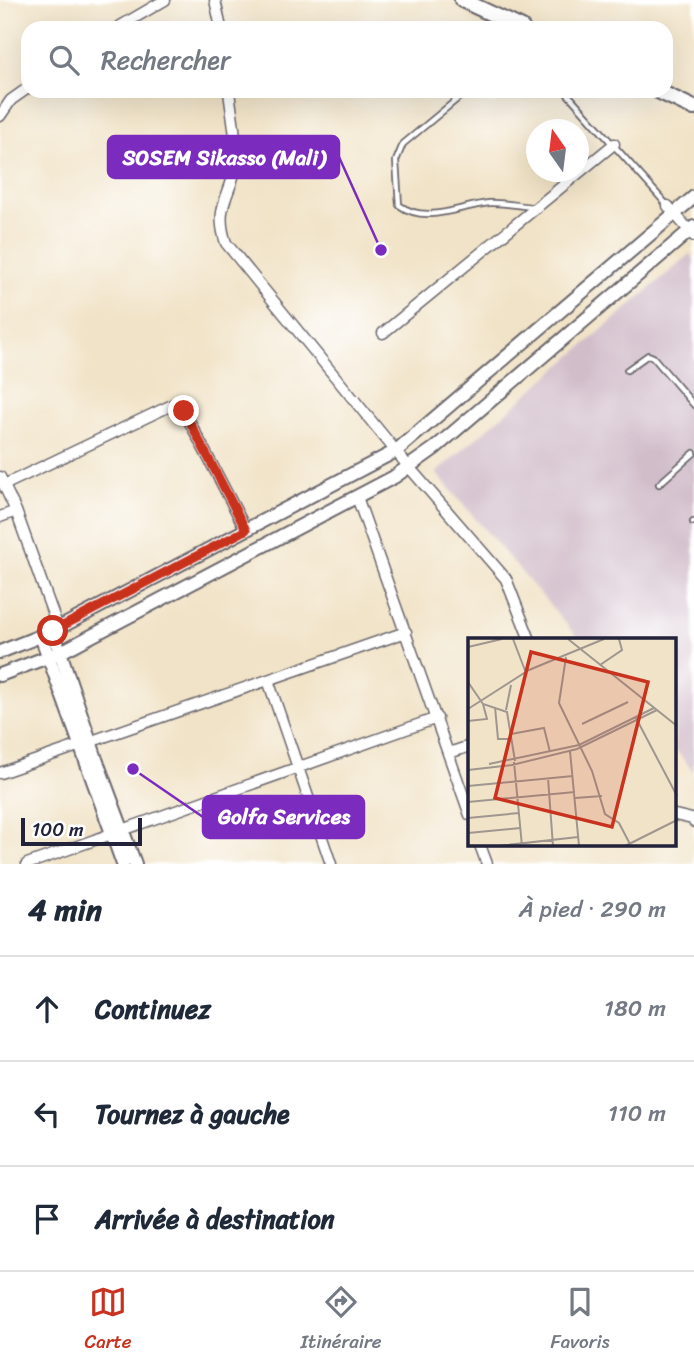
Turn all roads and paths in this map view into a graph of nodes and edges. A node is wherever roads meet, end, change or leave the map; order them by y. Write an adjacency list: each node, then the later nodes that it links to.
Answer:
1 (165, 0): 4 (street)
2 (215, 0): 5 (street)
3 (462, 0): 6 (main road)
4 (129, 21)
5 (220, 21)
6 (507, 21)
7 (21, 93): 13 (street)
8 (230, 98): 22 (street)
9 (459, 98): 16 (lane)
10 (571, 98): 14 (lane)
11 (673, 98): 12 (main road)
12 (694, 108)
13 (0, 116)
14 (614, 144): 16 (street); 17 (lane)
15 (694, 197): 17 (street)
16 (536, 208): 19 (street)
17 (671, 210): 18 (street); 22 (street)
18 (692, 231): 24 (street)
19 (383, 332)
20 (627, 370): 21 (lane)
21 (694, 405)
22 (396, 451): 24 (street); 30 (street)
23 (694, 453): 26 (lane)
24 (408, 466): 27 (street); 33 (street)
25 (2, 481): 28 (street); 30 (street)
26 (659, 484)
27 (357, 497): 32 (street); 35 (street)
28 (16, 511): 29 (street); 31 (street)
29 (0, 517)
30 (246, 530): 31 (street)
31 (51, 631): 34 (street); 35 (street)
32 (406, 632): 37 (street); 38 (street)
33 (529, 638)
34 (0, 652)
35 (55, 655): 36 (street); 39 (street)
36 (0, 675)
37 (268, 680): 39 (street); 42 (street)
38 (437, 718): 41 (street); 42 (street)
39 (85, 742): 43 (street); 45 (street)
40 (468, 747): 41 (street)
41 (449, 753): 44 (street)
42 (298, 767): 45 (street); 50 (street)
43 (0, 773)
44 (468, 809)
45 (117, 832): 47 (street); 48 (street); 49 (street)
46 (480, 846): 51 (street)
47 (27, 864)
48 (123, 864)
49 (135, 864)
50 (331, 864)
51 (487, 864)

